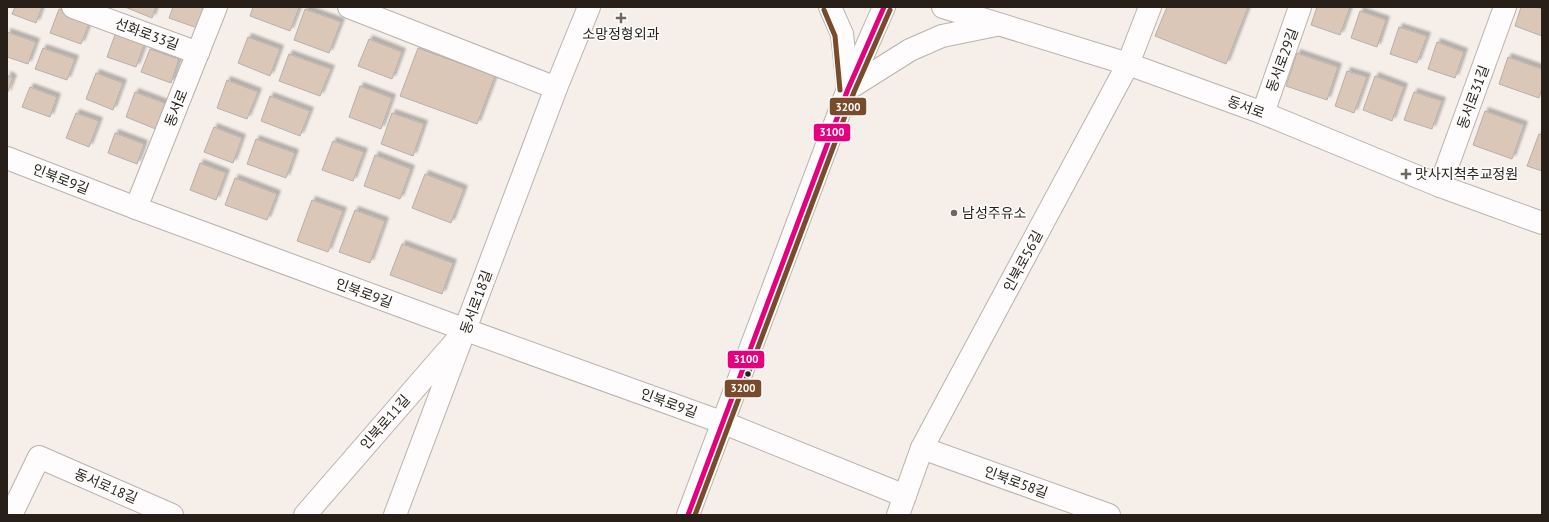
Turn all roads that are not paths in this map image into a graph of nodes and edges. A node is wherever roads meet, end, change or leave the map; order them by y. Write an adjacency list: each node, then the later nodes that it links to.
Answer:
1 (73, 7): 12 (street, 선화로33길)
2 (216, 7): 12 (street, 동서로)
3 (349, 7): 14 (street)
4 (589, 7): 14 (street, 동서로18길)
5 (830, 7): 15 (street)
6 (884, 7): 15 (street)
7 (943, 7): 11 (street, 동서로)
8 (1150, 7): 13 (street, 인북로56길)
9 (1300, 7): 16 (street, 동서로29길)
10 (1505, 7): 18 (street, 동서로31길)
11 (993, 16): 13 (street, 동서로); 15 (street)
12 (198, 53): 19 (street, 동서로)
13 (1128, 64): 16 (street, 동서로); 23 (street, 인북로56길)
14 (556, 88): 21 (street, 동서로18길)
15 (848, 89): 22 (street)
16 (1263, 113): 18 (street, 동서로)
17 (7, 158): 19 (street, 인북로9길)
18 (1440, 186): 20 (street, 동서로)
19 (136, 208): 21 (street, 인북로9길)
20 (1542, 223)
21 (466, 330): 22 (street, 인북로9길); 27 (street, 인북로11길); 28 (street, 동서로18길)
22 (724, 423): 24 (street); 29 (street)
23 (922, 448): 24 (street, 인북로56길); 30 (street, 인북로58길)
24 (902, 506)
25 (11, 515): 26 (street, 동서로18길)
26 (172, 515)
27 (305, 515)
28 (395, 515)
29 (688, 515)
30 (1109, 515)

